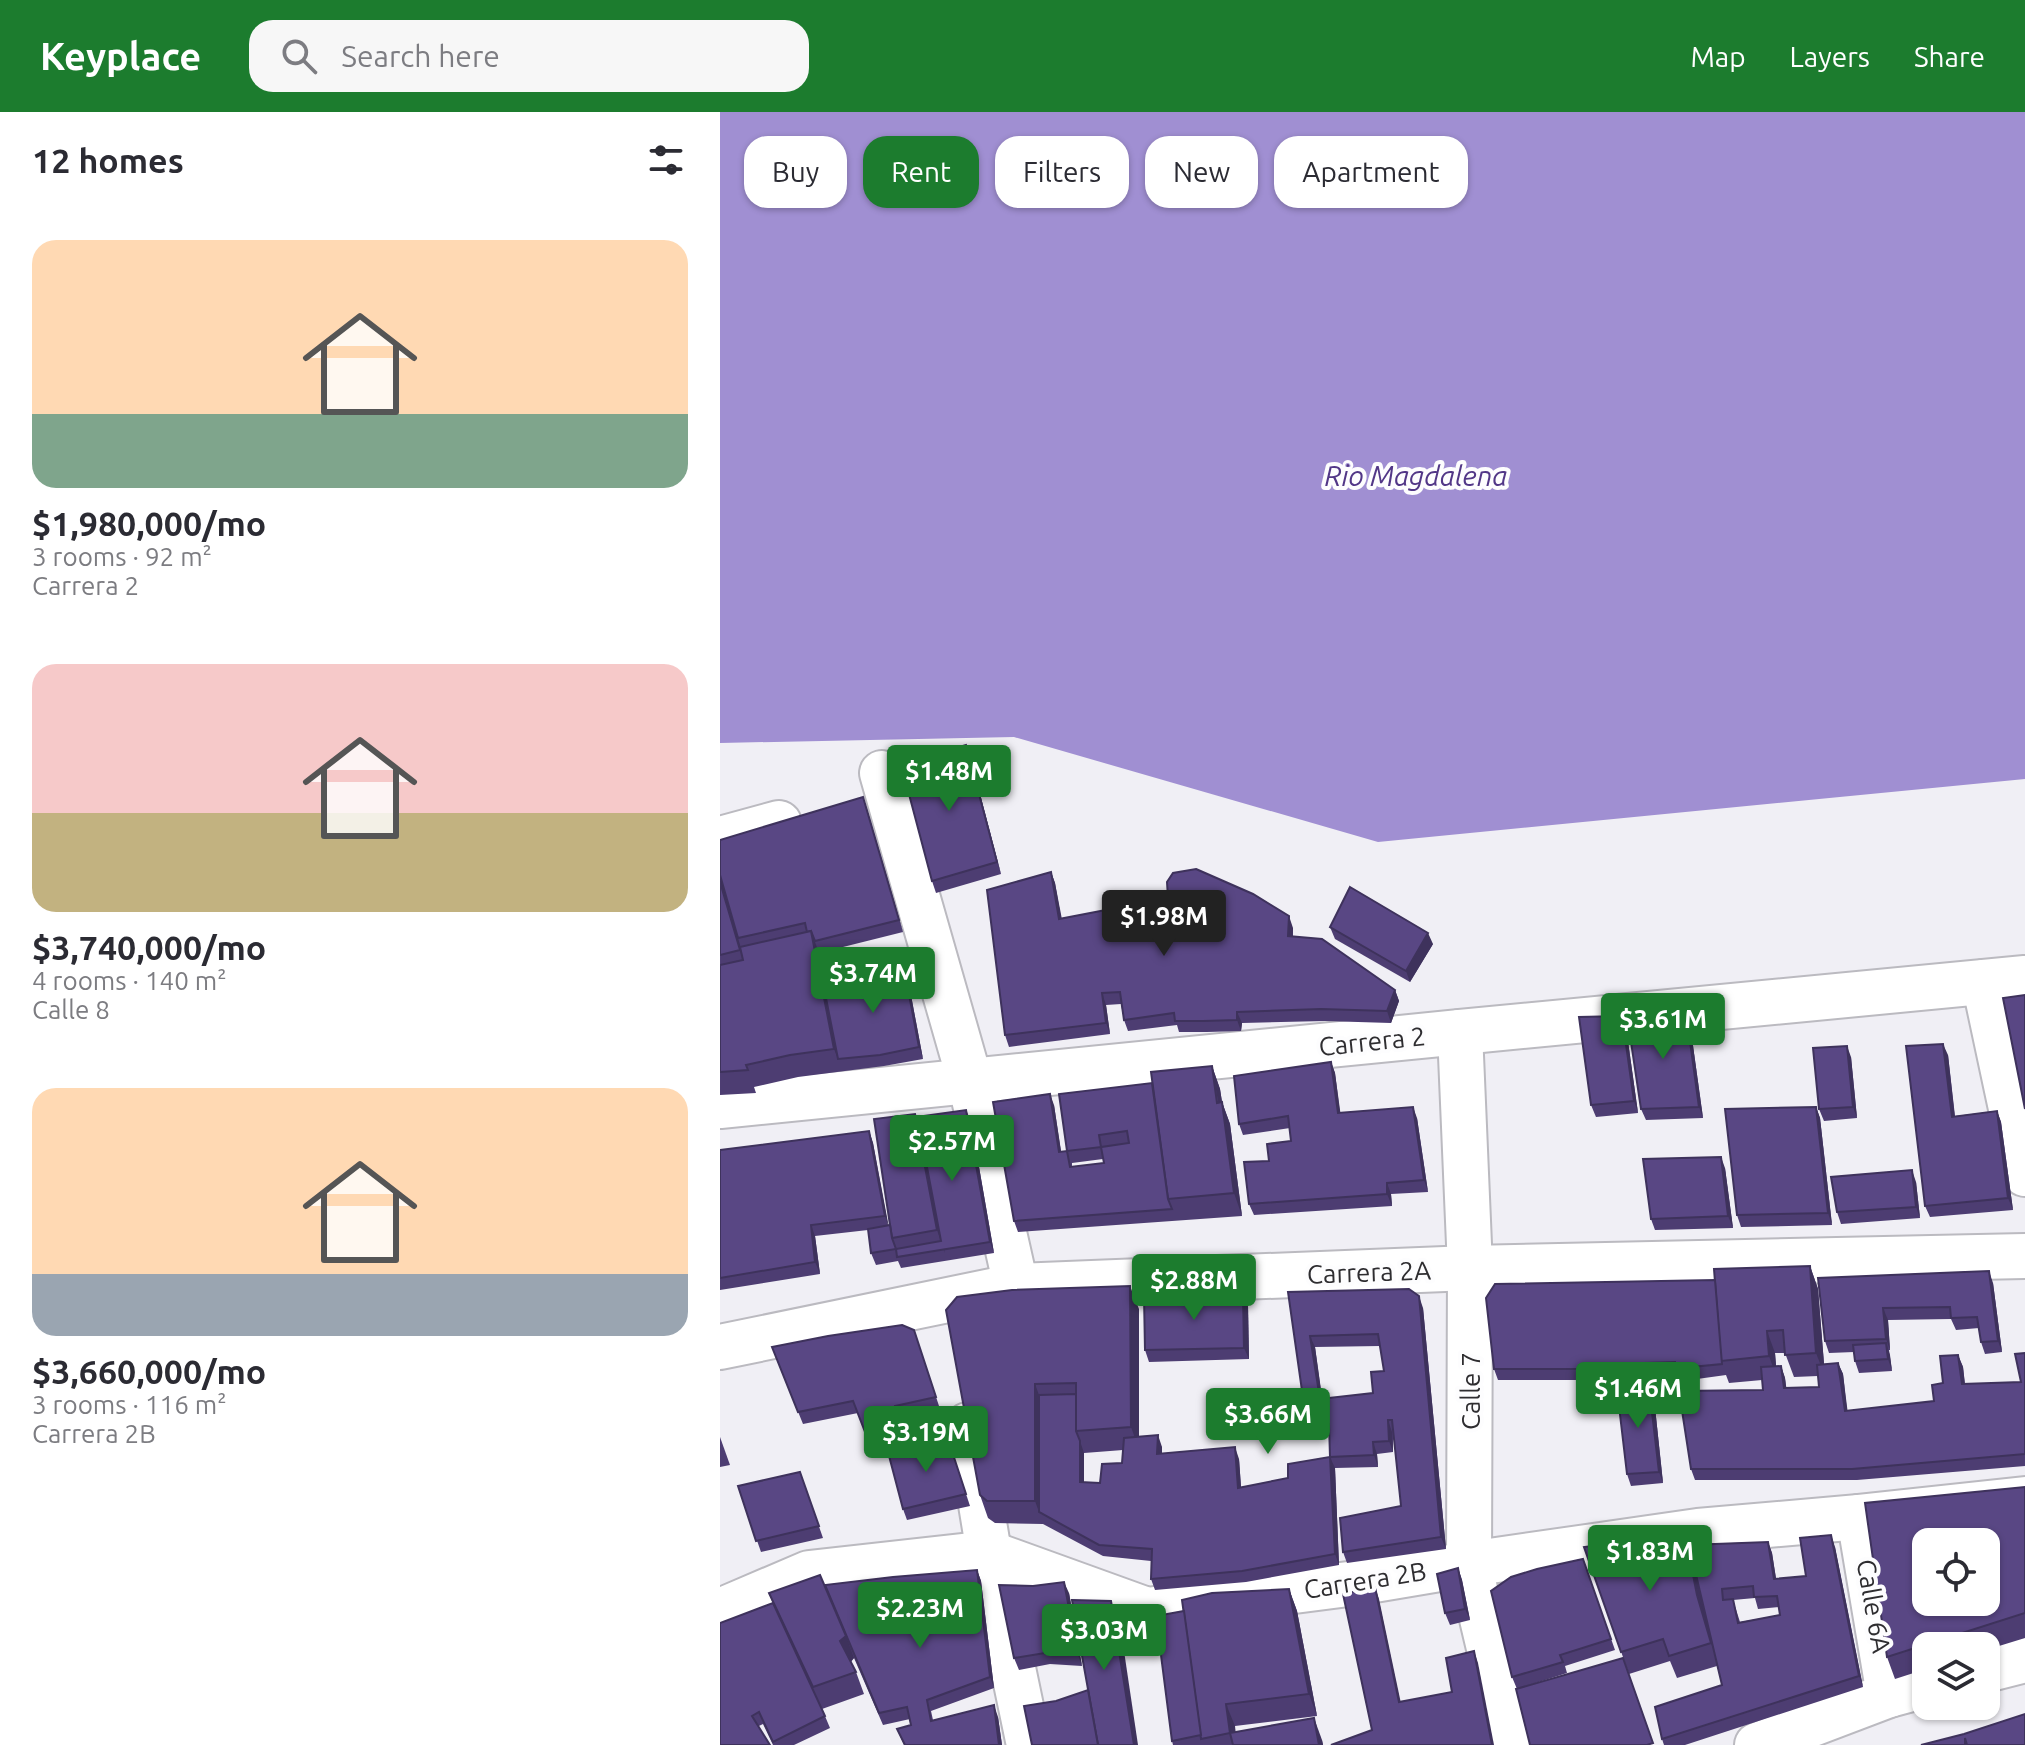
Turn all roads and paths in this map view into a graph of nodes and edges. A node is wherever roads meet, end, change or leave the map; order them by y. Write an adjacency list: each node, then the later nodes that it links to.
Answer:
1 (882, 773): 6 (street)
2 (779, 823): 3 (street)
3 (720, 839)
4 (2004, 980): 5 (street, Carrera 2); 8 (street)
5 (1460, 1032): 6 (street, Carrera 2); 10 (street, Calle 7)
6 (970, 1081): 7 (street, Carrera 2); 11 (street)
7 (720, 1106)
8 (2025, 1174)
9 (2025, 1256): 10 (street, Carrera 2A)
10 (1470, 1268): 11 (street, Carrera 2A); 19 (street, Calle 7)
11 (1016, 1286): 12 (street, Carrera 2A)
12 (948, 1299): 13 (street); 14 (street, Carrera 2A)
13 (955, 1344)
14 (720, 1347)
15 (962, 1389): 18 (street)
16 (2025, 1499): 17 (street, Carrera 2B)
17 (1859, 1517): 19 (street, Carrera 2B); 23 (street, Calle 6A)
18 (989, 1553): 19 (street, Carrera 2B); 20 (street, Carrera 2B); 24 (street)
19 (1469, 1564): 25 (street, Calle 7)
20 (720, 1611)
21 (2025, 1660): 22 (street)
22 (2000, 1666)
23 (1908, 1690): 26 (street)
24 (1029, 1745)
25 (1512, 1745)
26 (1757, 1745)

